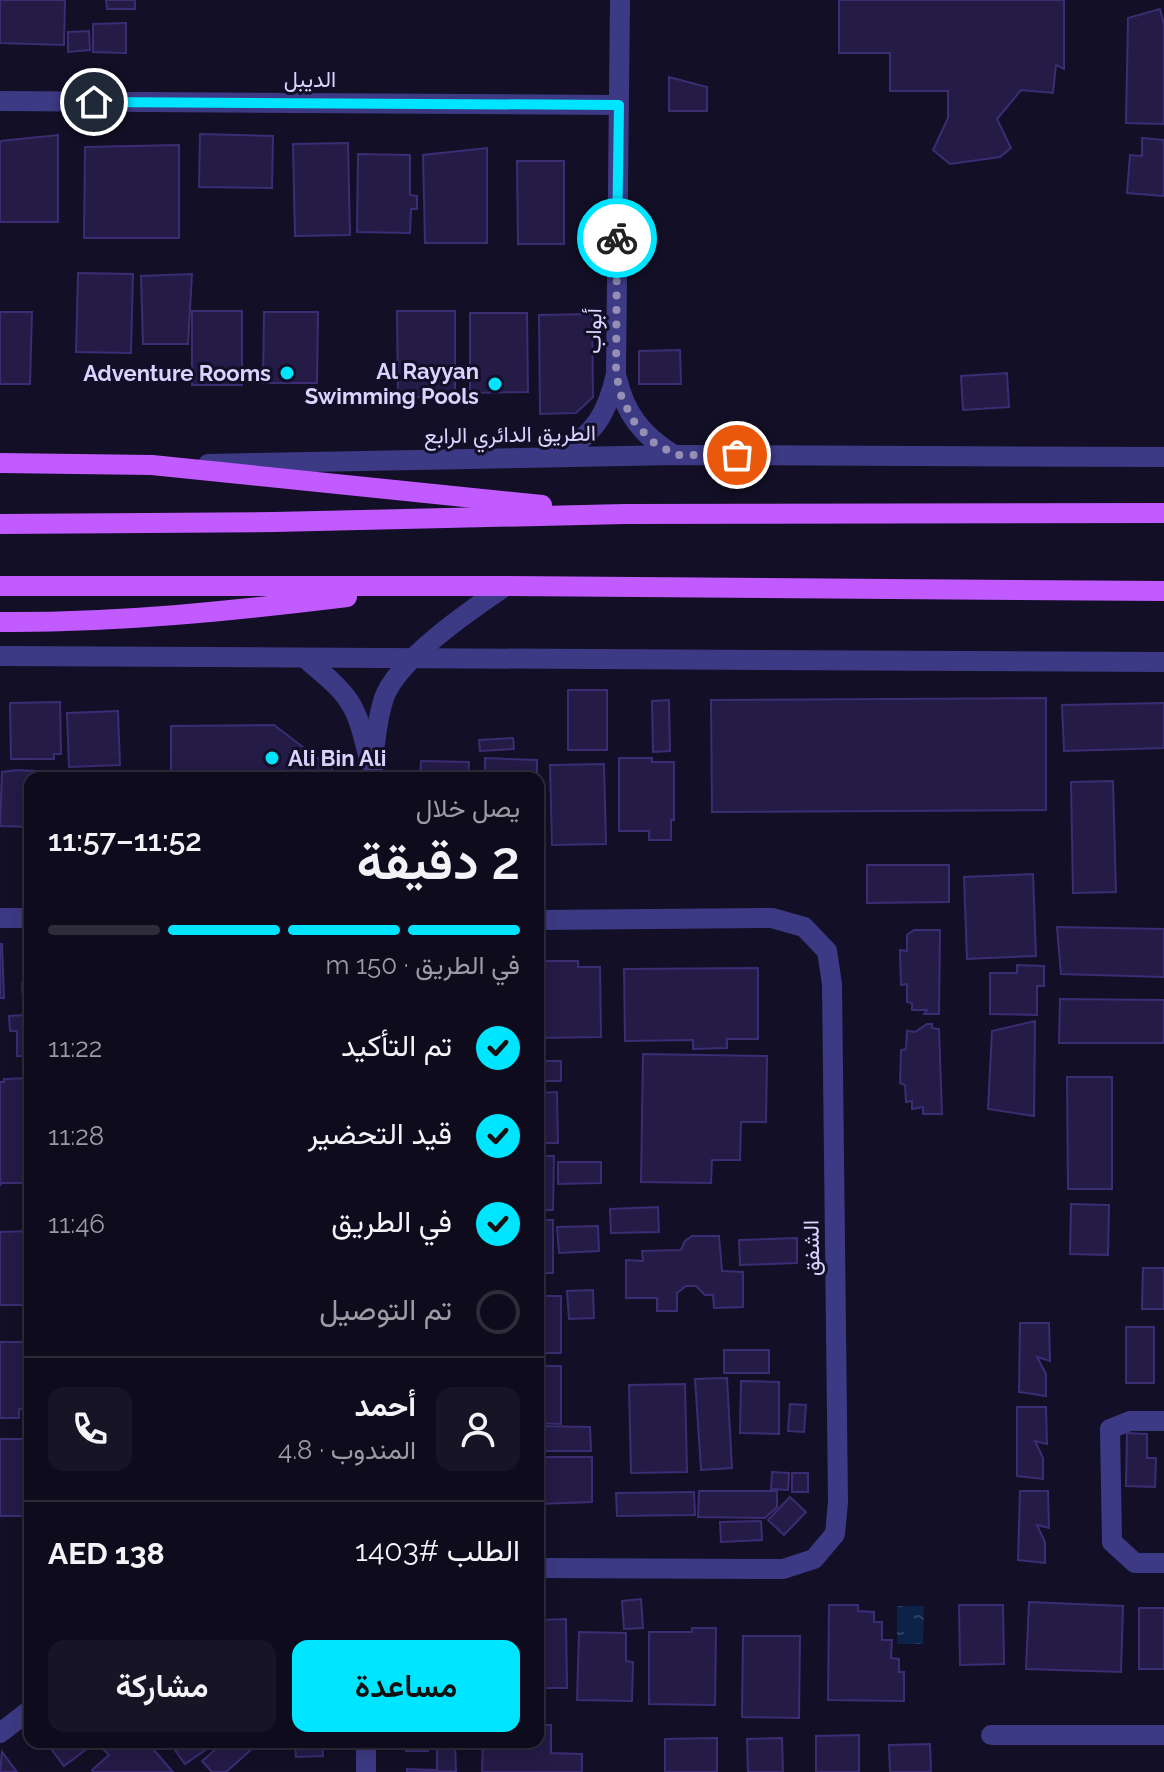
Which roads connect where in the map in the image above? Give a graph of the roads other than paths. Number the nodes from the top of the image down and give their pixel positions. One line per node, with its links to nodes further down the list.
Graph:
1 (620, 0): 3 (street, أبواب)
2 (0, 101): 3 (street, الديبل)
3 (619, 105): 4 (street, أبواب)
4 (616, 374): 5 (street, أبواب); 6 (street, أبواب)
5 (676, 455): 6 (street, الطريق الدائري الرابع); 7 (street, الطريق الدائري الرابع)
6 (558, 456): 9 (street, الطريق الدائري الرابع)
7 (1164, 457)
8 (0, 463): 9 (main road, الطريق الدائري الرابع)
9 (152, 465): 11 (main road)
10 (1164, 513): 11 (main road)
11 (625, 514): 12 (main road)
12 (0, 524)
13 (0, 586): 14 (main road)
14 (439, 586): 15 (main road); 17 (main road)
15 (506, 586): 16 (main road); 19 (street)
16 (1164, 591)
17 (0, 622)
18 (0, 656): 20 (street)
19 (416, 658): 20 (street); 21 (street); 23 (street)
20 (306, 659): 22 (street)
21 (1164, 662)
22 (371, 772)
23 (373, 772)
24 (0, 918): 25 (street)
25 (24, 918)
26 (544, 920): 29 (street, الشفق)
27 (1164, 1421): 28 (street)
28 (1164, 1563)
29 (544, 1568)
30 (24, 1715): 31 (street)
31 (0, 1733)
32 (991, 1735): 33 (street)
33 (1164, 1735)
34 (366, 1748): 35 (street)
35 (366, 1772)

